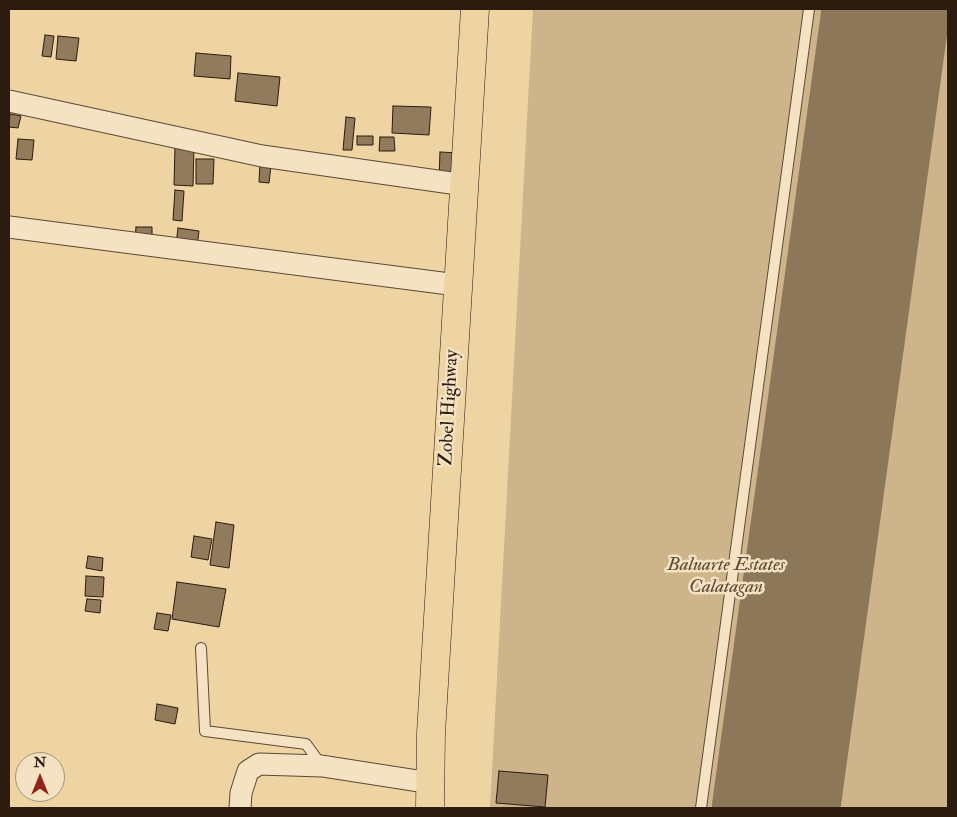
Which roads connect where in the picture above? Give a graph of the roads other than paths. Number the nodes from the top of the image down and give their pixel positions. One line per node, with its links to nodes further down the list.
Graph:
1 (474, 9): 4 (main road, Zobel Highway)
2 (809, 9): 11 (lane)
3 (9, 101): 4 (street)
4 (465, 185): 6 (main road, Zobel Highway)
5 (9, 226): 6 (street)
6 (457, 285): 9 (main road, Zobel Highway)
7 (201, 648): 8 (lane)
8 (322, 766): 9 (street); 10 (street)
9 (430, 796)
10 (240, 808)
11 (701, 808)

